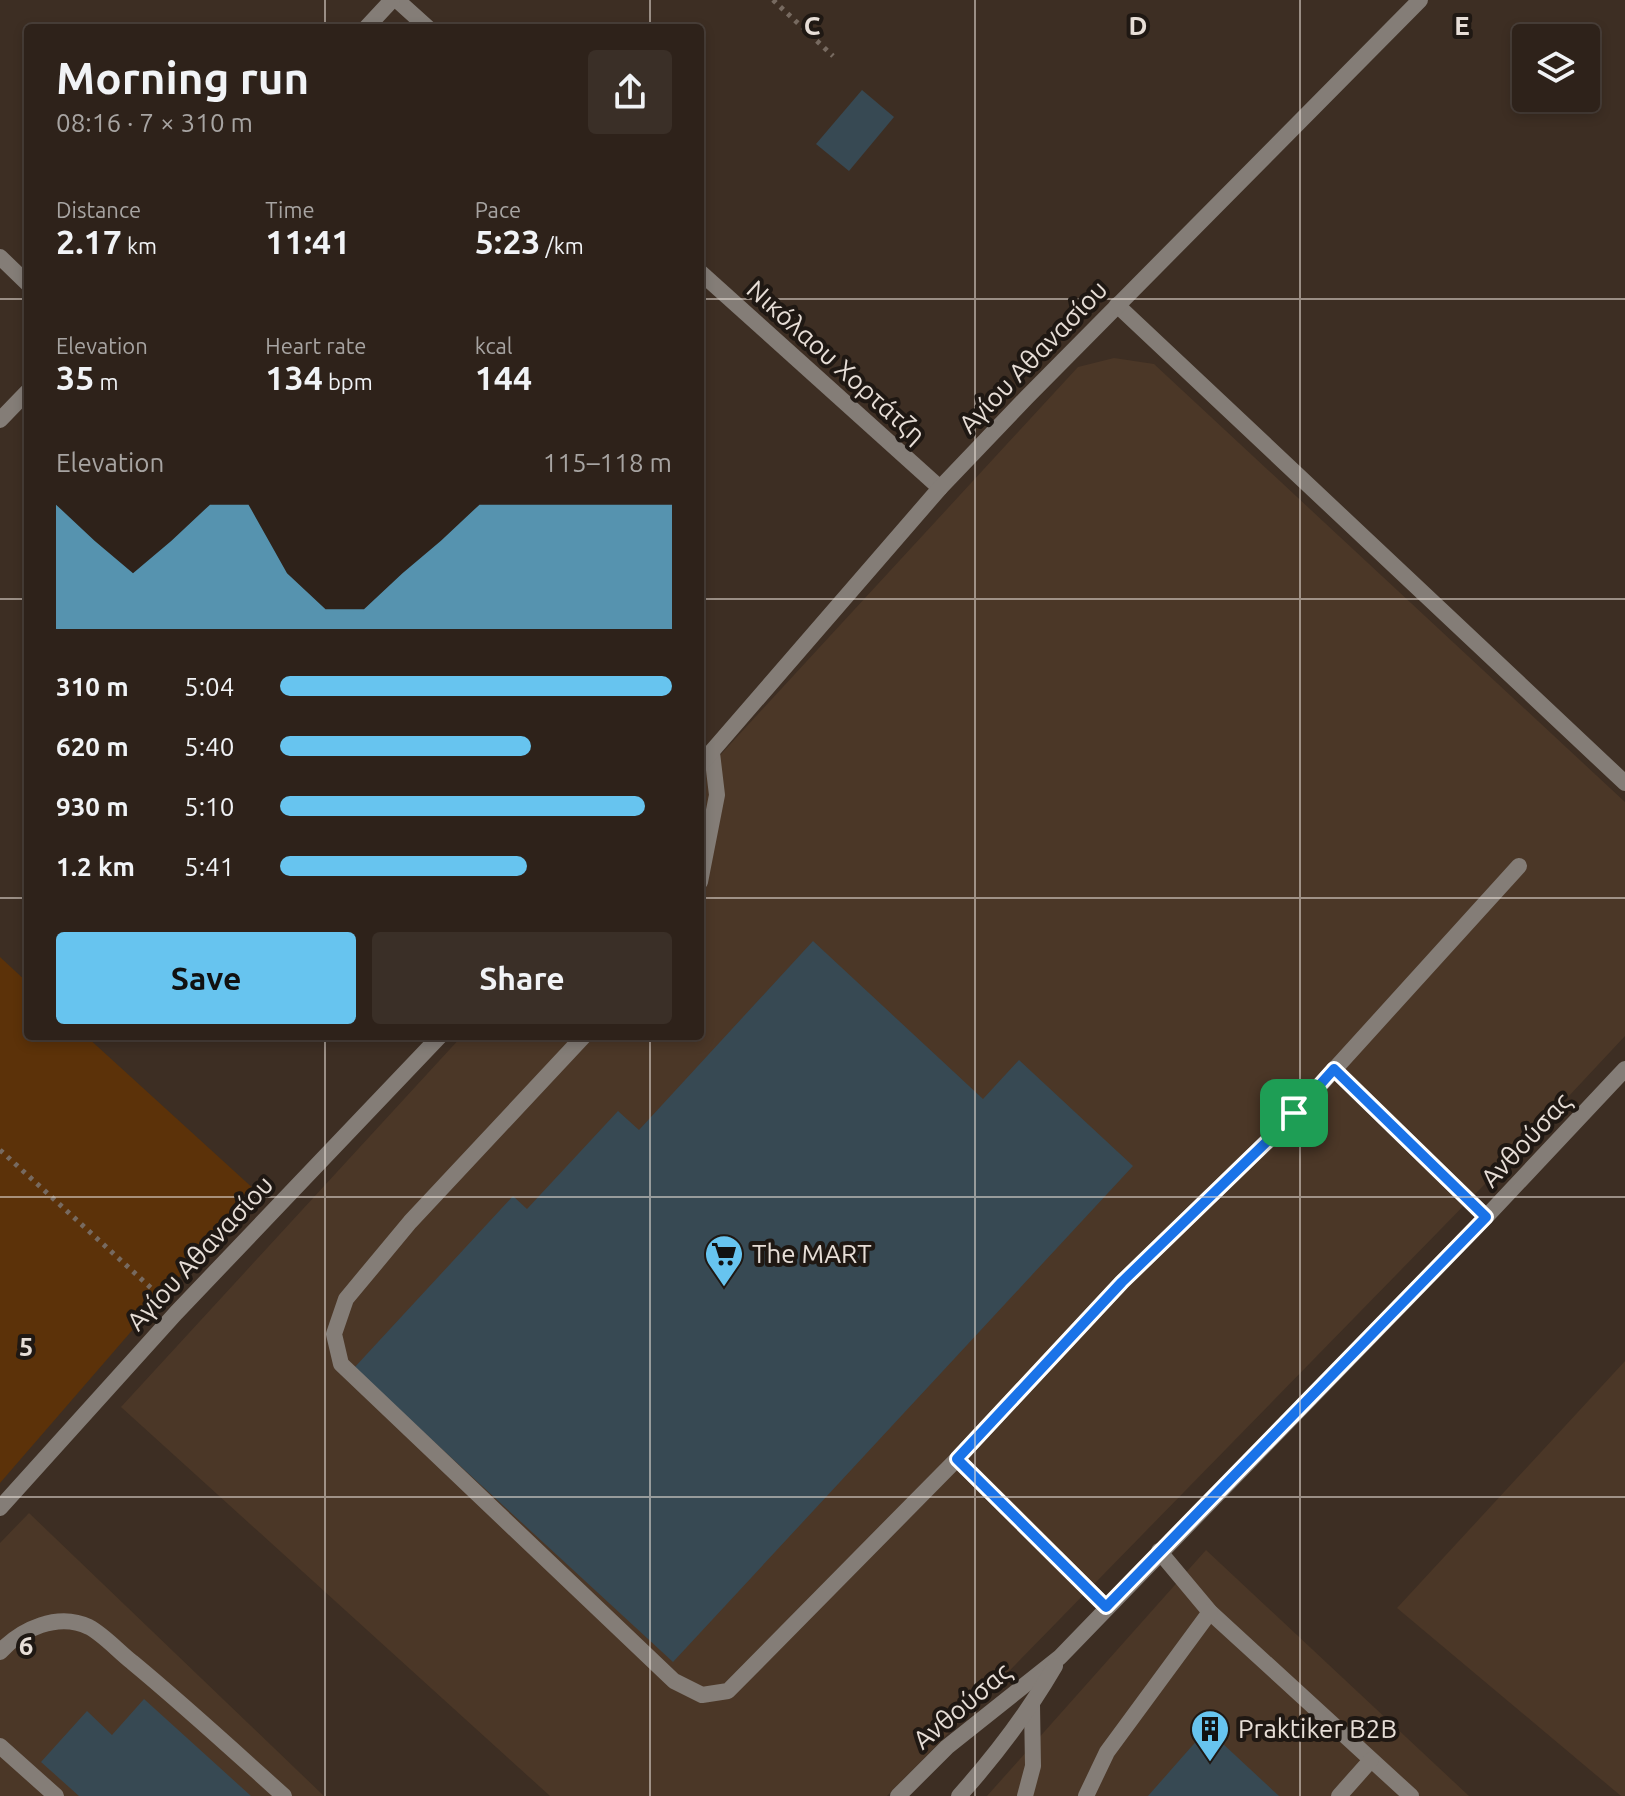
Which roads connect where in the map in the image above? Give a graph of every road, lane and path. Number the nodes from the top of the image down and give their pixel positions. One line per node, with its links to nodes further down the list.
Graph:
1 (394, 0): 4 (street); 5 (street)
2 (773, 0): 6 (path)
3 (1420, 0): 10 (street, Αγίου Αθανασίου)
4 (370, 24)
5 (423, 24)
6 (833, 56)
7 (0, 257): 9 (street)
8 (704, 276): 13 (street, Νικόλαου Χορτάτζη)
9 (24, 280)
10 (1117, 305): 13 (street, Αγίου Αθανασίου); 15 (street)
11 (24, 395): 12 (street)
12 (0, 420)
13 (940, 488): 14 (street, Αγίου Αθανασίου)
14 (706, 759): 16 (street)
15 (1625, 783)
16 (704, 862)
17 (1519, 866): 20 (street)
18 (436, 1040): 24 (street, Αγίου Αθανασίου)
19 (580, 1040): 25 (street)
20 (1334, 1069): 23 (street); 25 (street)
21 (1625, 1069): 23 (street, Ανθούσας)
22 (0, 1150): 24 (path)
23 (1486, 1217): 27 (street, Ανθούσας)
24 (176, 1313): 26 (street, Αγίου Αθανασίου)
25 (957, 1459): 28 (street)
26 (0, 1508)
27 (1159, 1551): 28 (street, Ανθούσας); 29 (street)
28 (1106, 1607): 31 (street, Ανθούσας)
29 (1210, 1612): 34 (street); 40 (street)
30 (0, 1652): 36 (street)
31 (1060, 1657): 32 (street, Ανθούσας); 37 (street, Ανθούσας)
32 (1032, 1705): 38 (street, Ανθούσας); 39 (street)
33 (0, 1746): 35 (street)
34 (1371, 1760): 41 (street); 42 (street)
35 (56, 1796)
36 (284, 1796)
37 (898, 1796)
38 (959, 1796)
39 (1025, 1796)
40 (1086, 1796)
41 (1339, 1796)
42 (1411, 1796)

